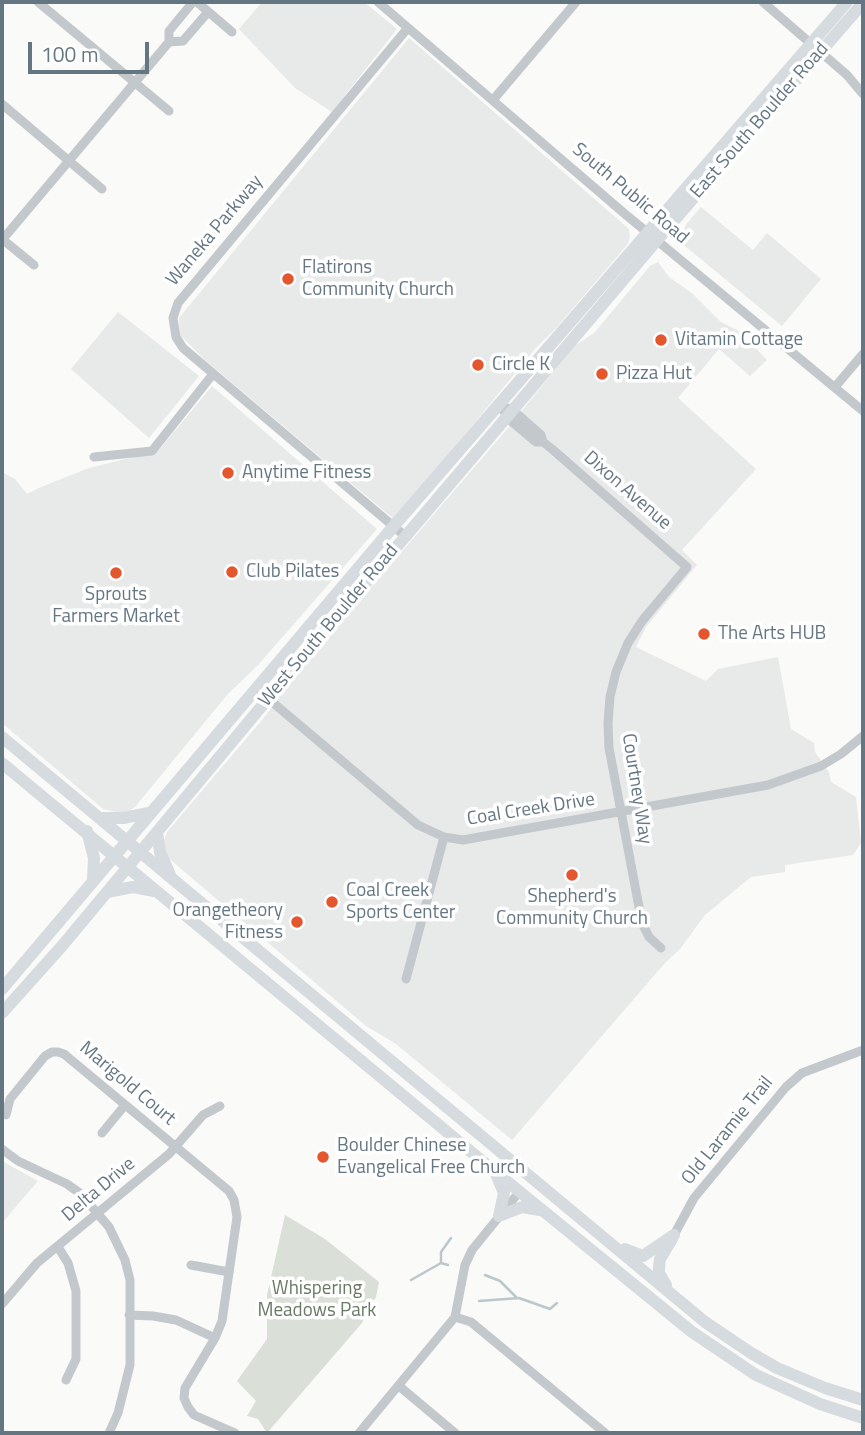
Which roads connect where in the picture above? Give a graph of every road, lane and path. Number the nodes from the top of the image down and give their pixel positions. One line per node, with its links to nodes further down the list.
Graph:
1 (38, 2): 13 (street)
2 (195, 2): 8 (street); 11 (street)
3 (377, 2): 9 (street, South Public Road)
4 (576, 2): 15 (street)
5 (763, 2): 12 (street)
6 (847, 2): 12 (main road, East South Boulder Road)
7 (863, 3): 12 (main road, East South Boulder Road)
8 (208, 12): 10 (street); 11 (street)
9 (407, 29): 15 (street, South Public Road); 24 (street, Waneka Parkway)
10 (232, 32)
11 (169, 42): 13 (street)
12 (815, 48): 14 (street); 20 (main road, East South Boulder Road)
13 (135, 83): 17 (street); 18 (street)
14 (863, 94)
15 (494, 100): 20 (street, South Public Road)
16 (2, 104): 18 (street)
17 (169, 111)
18 (69, 162): 19 (street); 21 (street)
19 (102, 189)
20 (652, 236): 25 (street, South Public Road); 26 (main road, West South Boulder Road); 28 (main road, West South Boulder Road)
21 (2, 240): 22 (street)
22 (34, 265)
23 (863, 354): 25 (street)
24 (213, 374): 29 (street); 30 (street, Waneka Parkway)
25 (835, 387): 27 (street, South Public Road)
26 (499, 405): 28 (street, Dixon Avenue); 30 (main road, West South Boulder Road)
27 (863, 411)
28 (510, 414): 31 (main road, West South Boulder Road); 32 (street, Dixon Avenue)
29 (94, 457)
30 (393, 527): 31 (street, Waneka Parkway); 33 (main road, West South Boulder Road)
31 (405, 536): 34 (main road, West South Boulder Road)
32 (687, 567): 39 (street, Courtney Way)
33 (255, 688): 34 (street, Coal Creek Drive); 38 (main road, West South Boulder Road)
34 (268, 698): 42 (main road, West South Boulder Road); 43 (street, Coal Creek Drive)
35 (863, 736): 39 (street, Coal Creek Drive)
36 (2, 737): 40 (main road)
37 (2, 763): 41 (main road)
38 (149, 813): 40 (main road); 44 (main road, West South Boulder Road)
39 (621, 813): 43 (street, Coal Creek Drive); 52 (street, Courtney Way)
40 (99, 818): 44 (main road)
41 (87, 831): 46 (main road); 49 (main road)
42 (157, 833): 45 (main road, West South Boulder Road); 48 (main road)
43 (444, 837): 53 (street)
44 (126, 840): 45 (main road); 46 (main road, West South Boulder Road)
45 (140, 852): 47 (main road, West South Boulder Road); 48 (main road)
46 (114, 855): 47 (main road); 49 (main road, West South Boulder Road)
47 (128, 867): 50 (main road); 51 (main road, West South Boulder Road)
48 (171, 878): 65 (main road)
49 (93, 880): 54 (main road, West South Boulder Road)
50 (157, 891): 51 (main road); 63 (main road)
51 (107, 892): 55 (main road, West South Boulder Road)
52 (661, 948)
53 (406, 979)
54 (2, 989)
55 (2, 1013)
56 (863, 1050): 69 (street, Old Laramie Trail)
57 (125, 1105): 59 (street, Marigold Court); 60 (street); 61 (street, Marigold Court)
58 (220, 1106): 61 (street, Delta Drive)
59 (6, 1115)
60 (102, 1133)
61 (176, 1147): 66 (street, Delta Drive); 73 (street, Marigold Court)
62 (2, 1149): 66 (street)
63 (493, 1170): 64 (main road); 68 (main road)
64 (520, 1191): 65 (main road); 67 (main road); 68 (street)
65 (552, 1196): 70 (main road)
66 (99, 1213): 71 (street, Delta Drive); 76 (street)
67 (547, 1214): 68 (main road); 82 (main road)
68 (499, 1216): 77 (street)
69 (674, 1235): 70 (main road); 74 (main road)
70 (608, 1242): 74 (main road)
71 (58, 1247): 75 (street, Delta Drive); 79 (street)
72 (191, 1265): 73 (street)
73 (229, 1272): 78 (street)
74 (673, 1296): 81 (main road)
75 (2, 1304)
76 (130, 1315): 78 (street); 83 (street)
77 (455, 1317): 80 (street); 87 (street)
78 (215, 1338): 84 (street)
79 (66, 1380)
80 (399, 1386): 85 (street); 86 (street)
81 (863, 1400)
82 (863, 1418)
83 (113, 1432)
84 (235, 1433)
85 (359, 1433)
86 (454, 1433)
87 (605, 1433)

